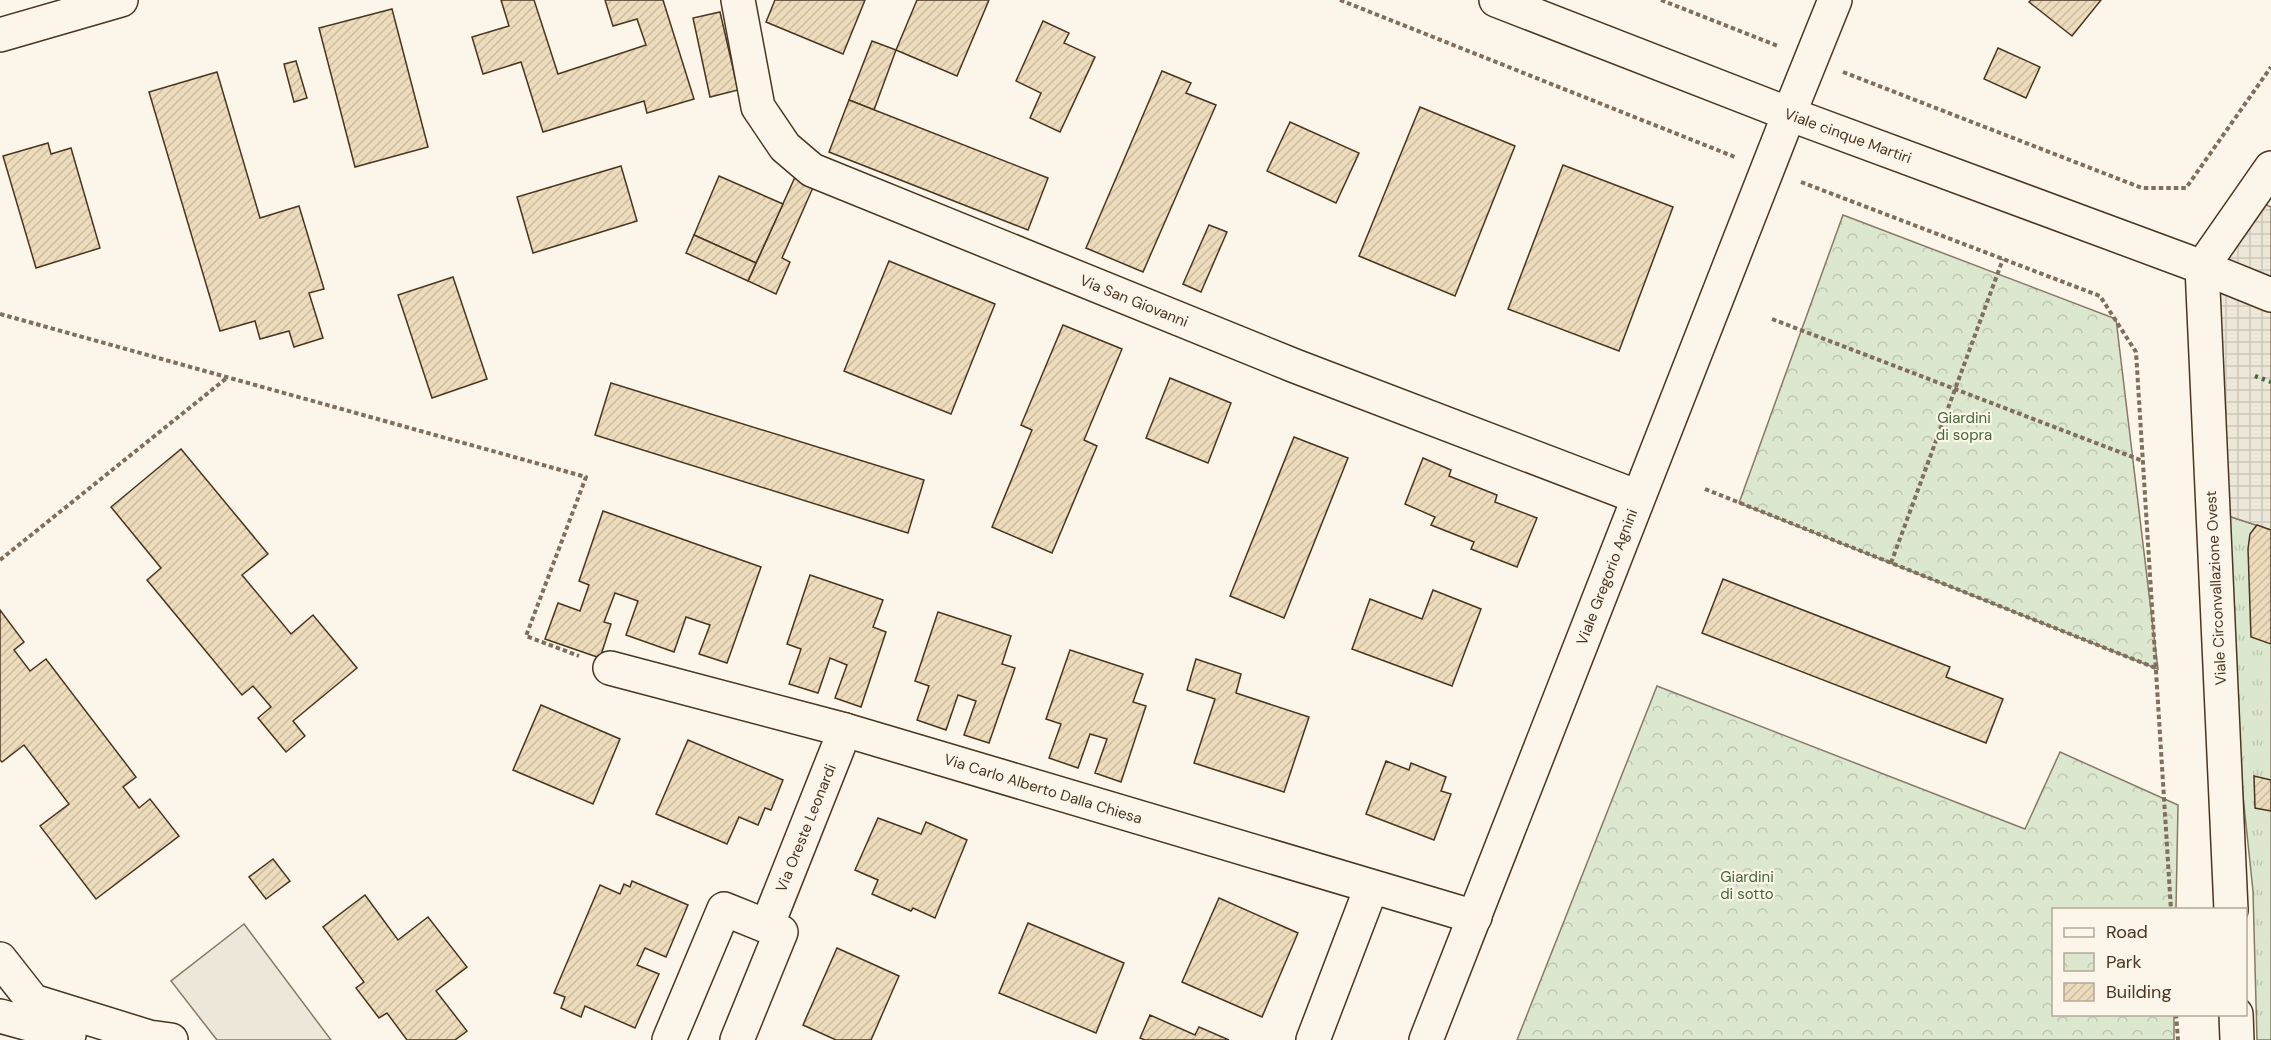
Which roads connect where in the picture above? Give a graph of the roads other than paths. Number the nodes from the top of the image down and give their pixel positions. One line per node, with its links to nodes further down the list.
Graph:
1 (121, 0): 5 (street)
2 (738, 0): 10 (street, Via San Giovanni)
3 (1496, 0): 6 (street, Viale cinque Martiri)
4 (1835, 0): 6 (street, Viale Gregorio Agnini)
5 (0, 34)
6 (1789, 114): 8 (street, Viale cinque Martiri); 10 (street, Viale Gregorio Agnini)
7 (2271, 168): 8 (street)
8 (2202, 267): 9 (street, Viale cinque Martiri); 14 (street, Viale Circonvallazione Ovest)
9 (2271, 295)
10 (1638, 497): 15 (street, Viale Gregorio Agnini)
11 (610, 668): 12 (street, Via Carlo Alberto Dalla Chiesa)
12 (845, 730): 13 (street, Via Carlo Alberto Dalla Chiesa); 16 (street, Via Oreste Leonardi)
13 (1371, 888): 15 (street, Via Carlo Alberto Dalla Chiesa); 24 (street)
14 (2231, 908)
15 (1475, 917): 25 (street, Viale Gregorio Agnini)
16 (767, 926): 22 (street); 23 (street)
17 (0, 959): 21 (street)
18 (0, 1016): 20 (street)
19 (2236, 1016): 26 (street)
20 (85, 1040)
21 (171, 1040)
22 (669, 1040)
23 (737, 1040)
24 (1313, 1040)
25 (1426, 1040)
26 (2237, 1040)

